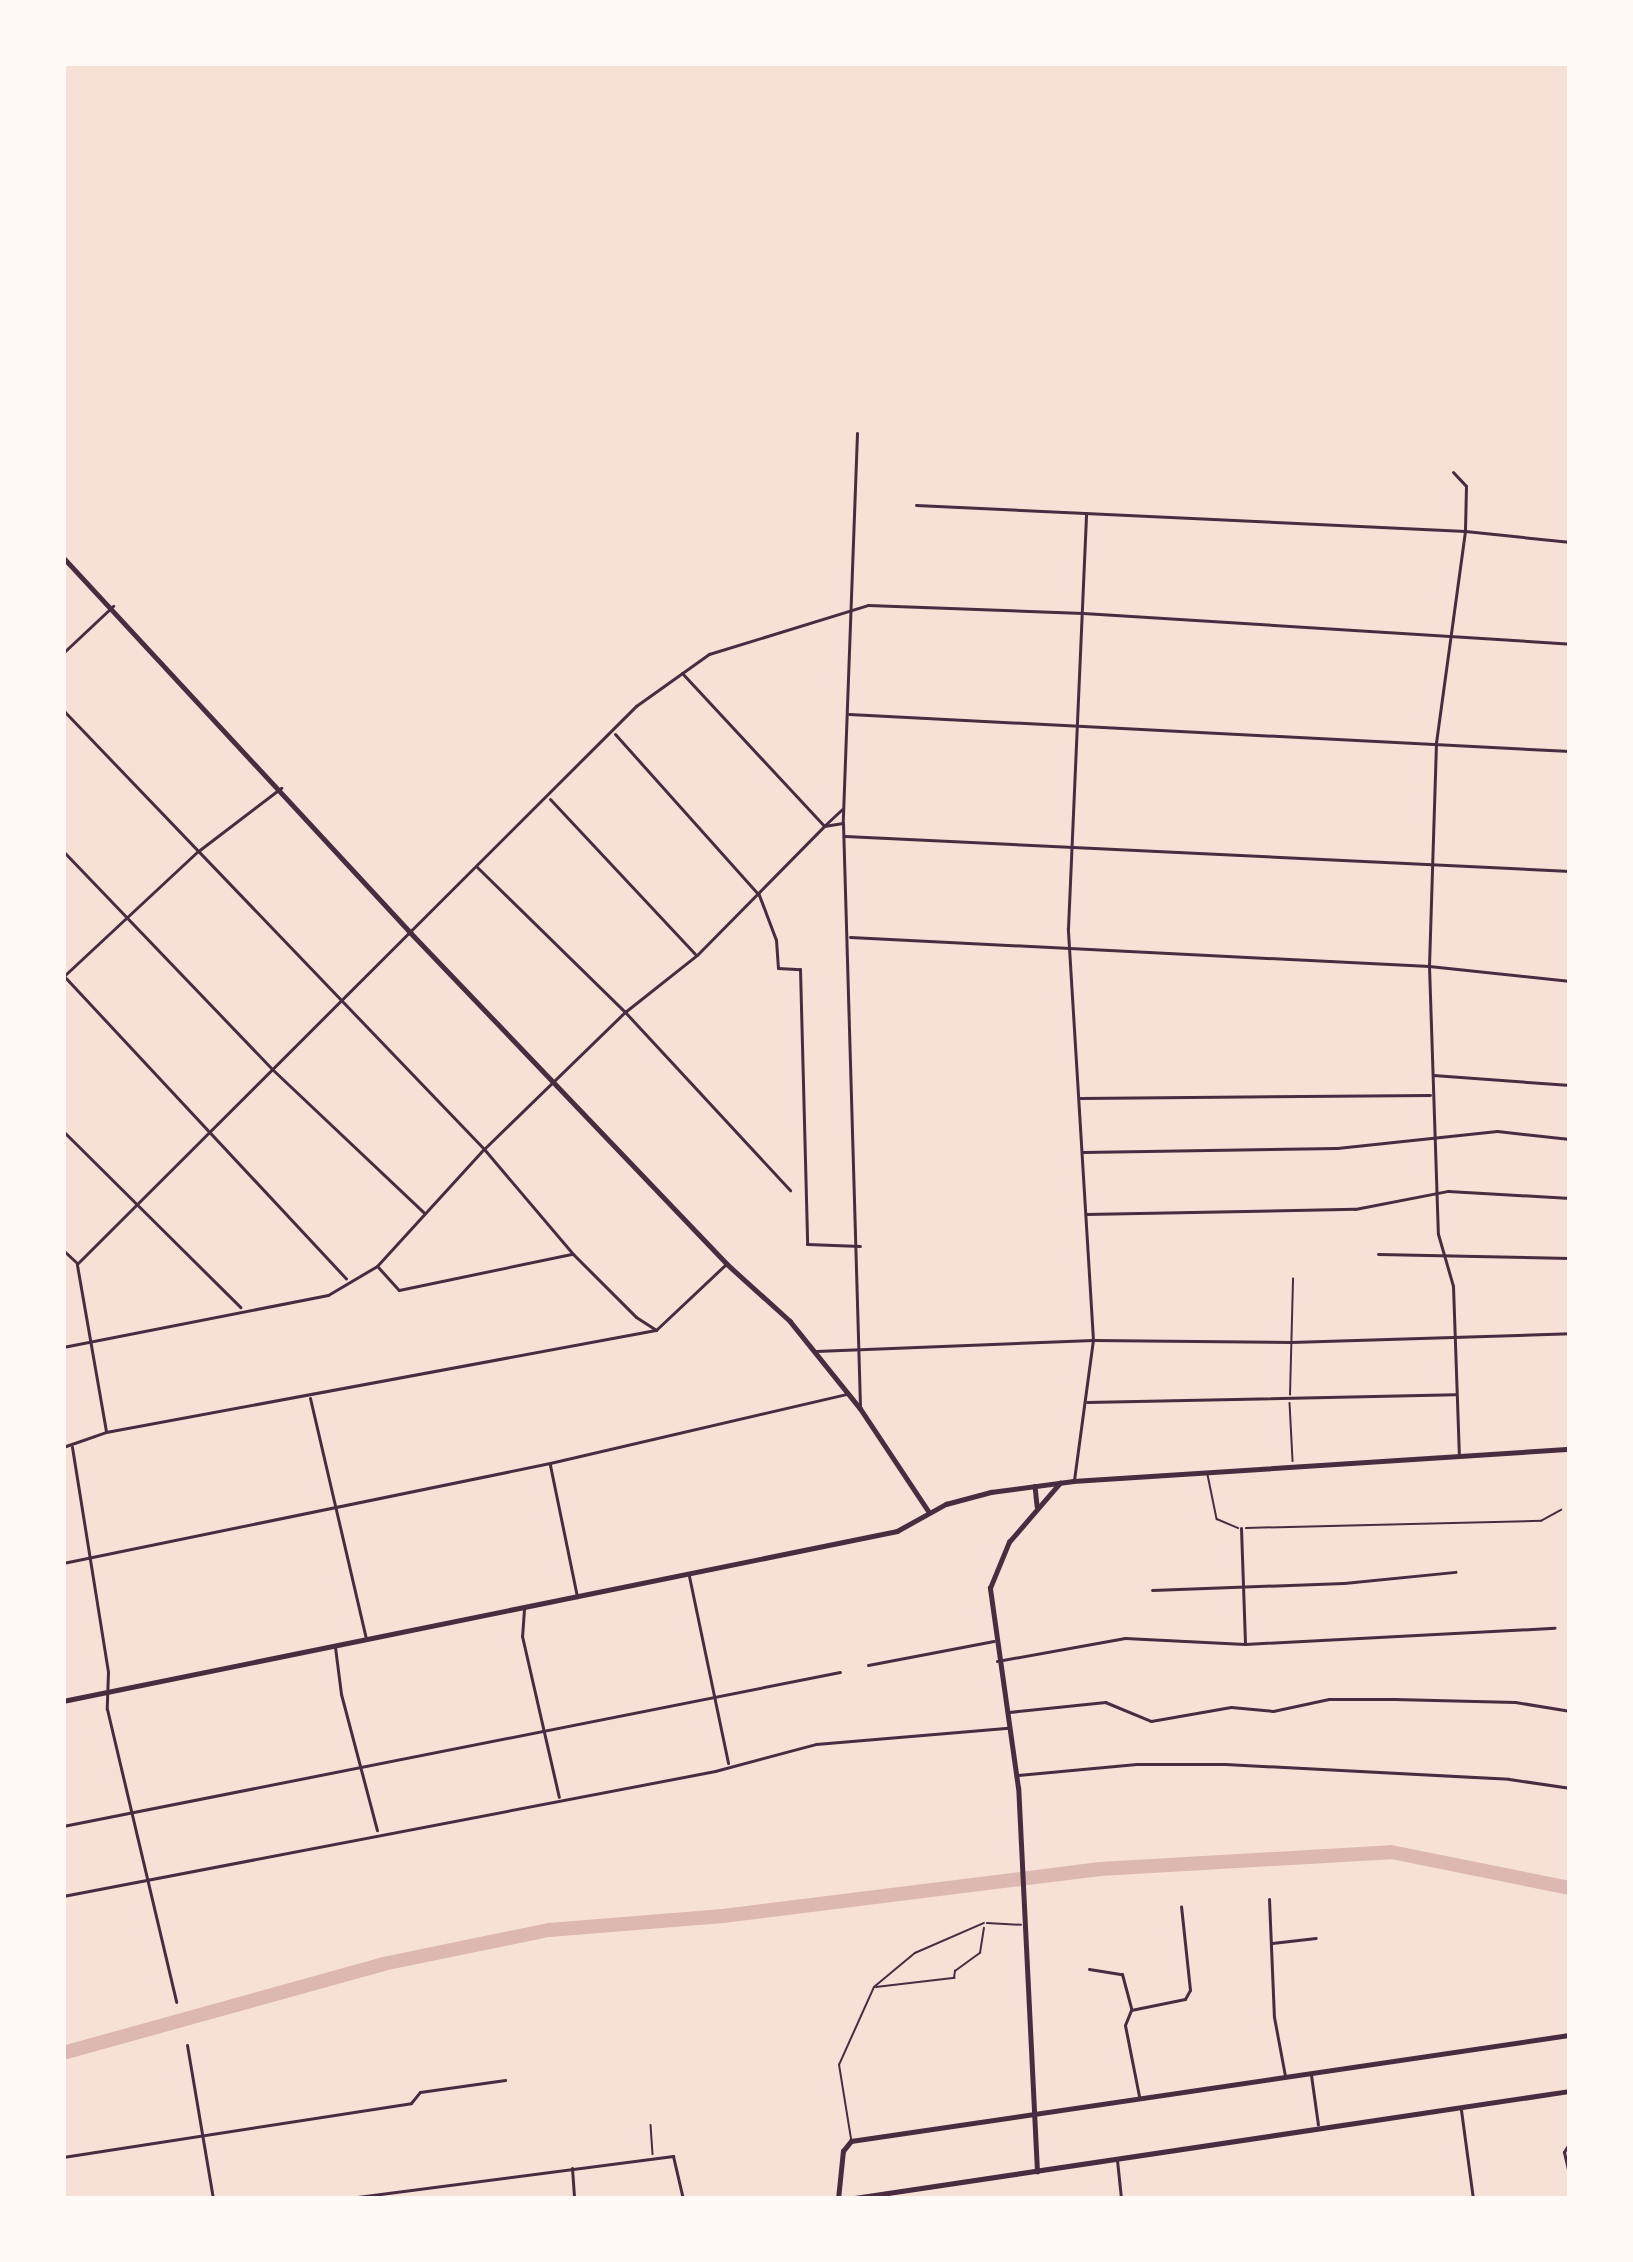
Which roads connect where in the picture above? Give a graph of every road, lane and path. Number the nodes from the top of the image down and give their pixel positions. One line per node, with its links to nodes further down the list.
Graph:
1 (857, 434): 9 (street)
2 (1453, 472): 5 (street)
3 (916, 505): 4 (street)
4 (1086, 513): 5 (street); 10 (street)
5 (1465, 531): 6 (street); 11 (street)
6 (1570, 542)
7 (63, 557): 8 (street)
8 (113, 606): 13 (street); 21 (street)
9 (849, 609): 10 (street); 14 (street); 16 (street)
10 (1084, 613): 11 (street); 17 (street)
11 (1448, 637): 12 (street); 19 (street)
12 (1570, 644)
13 (63, 653)
14 (682, 674): 18 (street); 25 (street)
15 (63, 710): 29 (street)
16 (848, 714): 17 (street); 23 (street)
17 (1079, 727): 19 (street); 27 (street)
18 (614, 732): 22 (street); 33 (street)
19 (1436, 743): 20 (street); 30 (street)
20 (1570, 751)
21 (280, 788): 29 (street); 35 (street)
22 (549, 798): 31 (street); 38 (street)
23 (844, 807): 24 (street); 25 (street)
24 (843, 824): 25 (street); 26 (street)
25 (824, 826): 33 (street)
26 (843, 836): 27 (street); 36 (street)
27 (1069, 848): 30 (street); 37 (street)
28 (63, 851): 34 (street)
29 (197, 852): 34 (street); 42 (street)
30 (1429, 863): 32 (street); 39 (street)
31 (476, 866): 35 (street); 43 (street)
32 (1570, 871)
33 (759, 895): 38 (street); 62 (street)
34 (125, 917): 40 (street); 44 (street)
35 (411, 933): 42 (street); 46 (street)
36 (848, 937): 37 (street); 62 (street)
37 (1071, 948): 39 (street); 49 (street)
38 (697, 955): 43 (street)
39 (1429, 966): 41 (street); 45 (street)
40 (63, 976): 51 (street)
41 (1570, 981)
42 (339, 1002): 44 (street); 54 (street)
43 (626, 1012): 46 (street); 56 (street)
44 (272, 1069): 51 (street); 60 (street)
45 (1431, 1075): 47 (street); 48 (street)
46 (556, 1081): 54 (street); 69 (street)
47 (1570, 1085)
48 (1432, 1095): 49 (street); 52 (street)
49 (1078, 1098): 55 (street)
50 (63, 1131): 59 (street)
51 (206, 1132): 59 (street); 72 (street)
52 (1435, 1139): 53 (street); 55 (street); 57 (street)
53 (1570, 1139)
54 (484, 1150): 60 (street); 64 (street)
55 (1081, 1152): 61 (street)
56 (790, 1190)
57 (1436, 1194): 58 (street); 61 (street); 66 (street)
58 (1570, 1198)
59 (134, 1203): 68 (street); 73 (street)
60 (424, 1213): 70 (street)
61 (1084, 1214): 77 (street)
62 (860, 1246): 81 (street)
63 (63, 1250): 68 (street)
64 (573, 1254): 70 (street); 74 (street)
65 (1378, 1254): 66 (street)
66 (1442, 1258): 67 (street); 75 (street)
67 (1570, 1258)
68 (77, 1264): 78 (street)
69 (727, 1264): 74 (street); 82 (street)
70 (376, 1266): 72 (street)
71 (1293, 1279): 79 (lane)
72 (347, 1281): 73 (street)
73 (241, 1308): 78 (street)
74 (656, 1330): 85 (street)
75 (1457, 1333): 76 (street); 79 (street); 84 (street)
76 (1570, 1333)
77 (1094, 1340): 79 (street); 81 (street); 87 (street)
78 (89, 1342): 80 (street); 89 (street)
79 (1291, 1342): 86 (lane)
80 (63, 1347)
81 (861, 1349): 82 (street); 88 (street)
82 (814, 1351): 83 (street)
83 (848, 1394): 88 (street); 94 (street)
84 (1457, 1394): 86 (street); 93 (street)
85 (310, 1396): 89 (street); 100 (street)
86 (1290, 1399): 87 (street); 95 (lane)
87 (1085, 1402): 97 (street)
88 (860, 1408): 103 (street)
89 (106, 1432): 90 (street)
90 (71, 1445): 91 (street); 105 (street)
91 (63, 1447)
92 (1570, 1449): 93 (street)
93 (1459, 1455): 95 (street)
94 (550, 1463): 100 (street); 111 (street)
95 (1293, 1465): 96 (street)
96 (1208, 1471): 97 (street); 104 (lane)
97 (1073, 1481): 98 (street)
98 (1061, 1482): 99 (street); 101 (street)
99 (1035, 1486): 101 (street); 103 (street)
100 (337, 1504): 105 (street); 114 (street)
101 (1037, 1506): 115 (street)
102 (1561, 1510): 104 (lane)
103 (928, 1512): 108 (street)
104 (1241, 1528): 109 (street)
105 (89, 1558): 106 (street); 121 (street)
106 (63, 1563)
107 (1456, 1572): 109 (street)
108 (689, 1576): 111 (street); 122 (street)
109 (1243, 1586): 110 (street); 117 (street)
110 (1152, 1590)
111 (578, 1598): 112 (street)
112 (524, 1609): 114 (street); 126 (street)
113 (1555, 1628): 117 (street)
114 (366, 1638): 116 (street)
115 (994, 1641): 118 (street); 119 (street)
116 (335, 1644): 121 (street); 128 (street)
117 (1245, 1644): 118 (street)
118 (997, 1660): 125 (street)
119 (868, 1665)
120 (840, 1672): 122 (street)
121 (109, 1692): 123 (street); 133 (street)
122 (712, 1696): 126 (street); 129 (street)
123 (63, 1701)
124 (1570, 1711): 125 (street)
125 (1007, 1712): 127 (street)
126 (544, 1726): 128 (street); 132 (street)
127 (1010, 1728): 129 (street); 130 (street)
128 (360, 1765): 133 (street); 135 (street)
129 (729, 1765): 132 (street)
130 (1016, 1775): 131 (street); 141 (street)
131 (1570, 1789)
132 (559, 1798): 135 (street)
133 (130, 1812): 134 (street); 136 (street)
134 (63, 1826)
135 (378, 1832): 136 (street)
136 (147, 1878): 137 (street); 146 (street)
137 (63, 1896)
138 (1269, 1899): 143 (street)
139 (1181, 1906): 147 (street)
140 (984, 1923): 141 (lane); 145 (lane); 145 (lane)
141 (1025, 1925): 156 (street)
142 (1316, 1938): 143 (street)
143 (1270, 1943): 151 (street)
144 (1089, 1969): 147 (street)
145 (873, 1988): 161 (lane)
146 (176, 2002)
147 (1131, 2009): 154 (street)
148 (1570, 2035): 150 (street)
149 (187, 2045): 159 (street)
150 (1310, 2073): 151 (street); 158 (street)
151 (1286, 2077): 154 (street)
152 (505, 2080): 159 (street)
153 (1570, 2091): 155 (street)
154 (1139, 2098): 156 (street)
155 (1461, 2110): 158 (street); 176 (street)
156 (1032, 2114): 161 (street); 166 (street)
157 (651, 2125): 163 (lane)
158 (1319, 2130): 164 (street)
159 (202, 2138): 162 (street); 169 (street)
160 (1570, 2142): 167 (street)
161 (849, 2143): 173 (street)
162 (63, 2157)
163 (653, 2158): 165 (street); 172 (street)
164 (1117, 2160): 166 (street); 175 (street)
165 (572, 2167): 170 (street); 171 (street)
166 (1037, 2172): 168 (street)
167 (1570, 2177)
168 (875, 2196): 174 (street)
169 (214, 2199)
170 (342, 2199)
171 (574, 2199)
172 (683, 2199)
173 (838, 2199)
174 (848, 2199)
175 (1121, 2199)
176 (1473, 2199)

